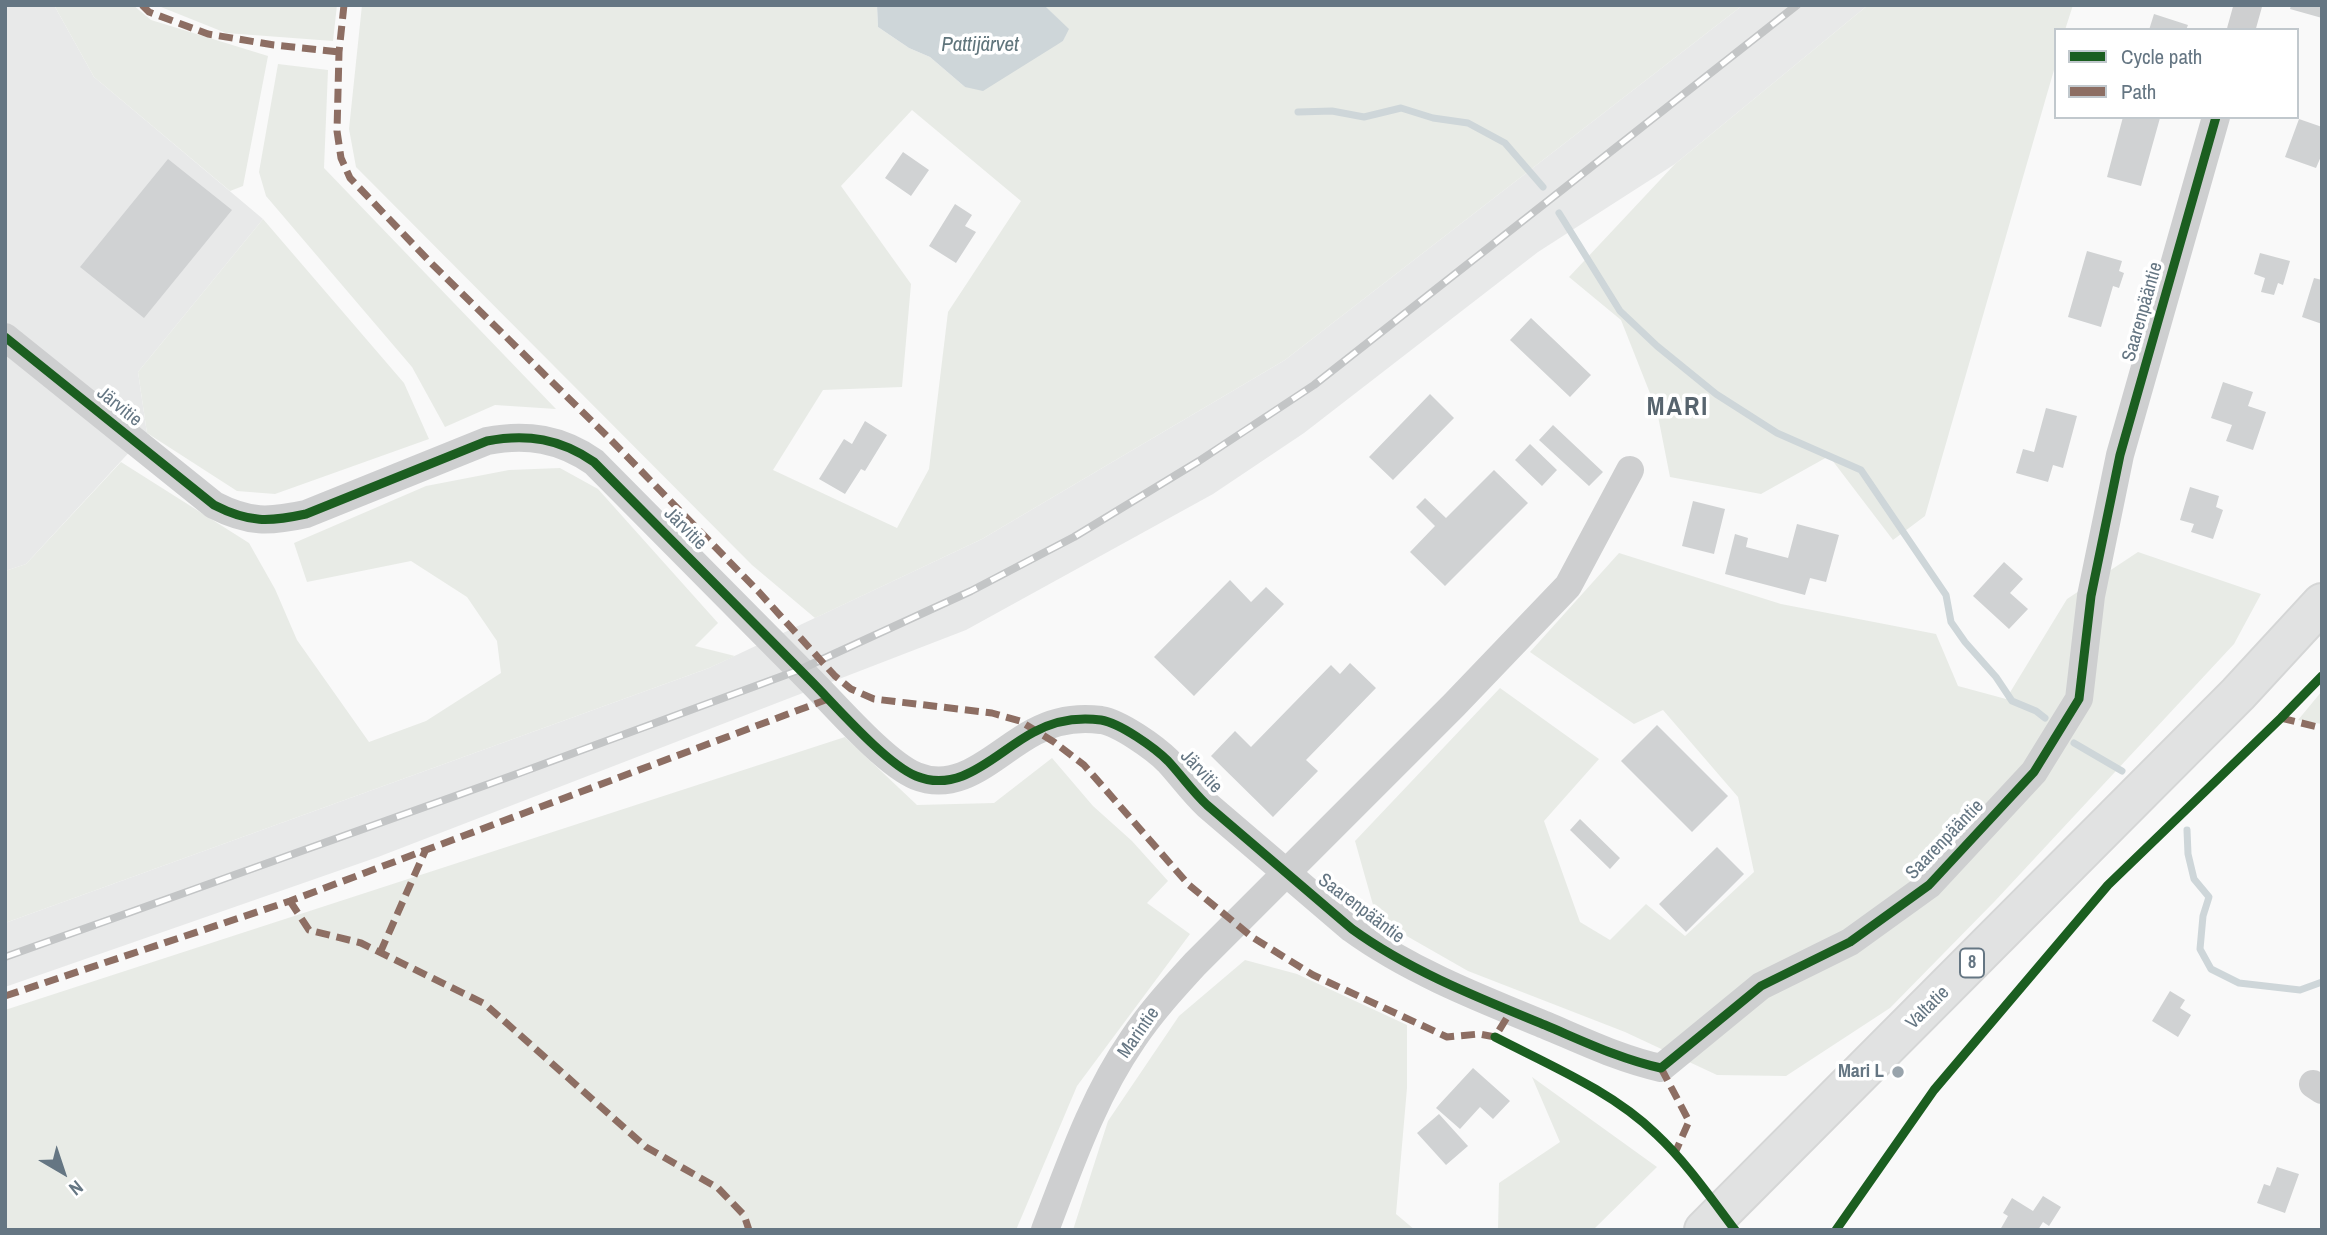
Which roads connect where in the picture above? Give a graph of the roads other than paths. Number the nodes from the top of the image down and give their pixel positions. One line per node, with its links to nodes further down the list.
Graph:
1 (2248, 5): 2 (street)
2 (2242, 28)
3 (2215, 119): 9 (street, Saarenpääntie)
4 (5, 337): 9 (street, Järvitie)
5 (1630, 470): 9 (street, Marintie)
6 (2322, 585): 8 (highway, Valtatie / 8)
7 (2322, 603): 8 (highway, Valtatie / 8)
8 (2238, 694): 11 (highway, Valtatie / 8)
9 (1287, 873): 10 (street, Marintie)
10 (1045, 1230)
11 (1704, 1230)

